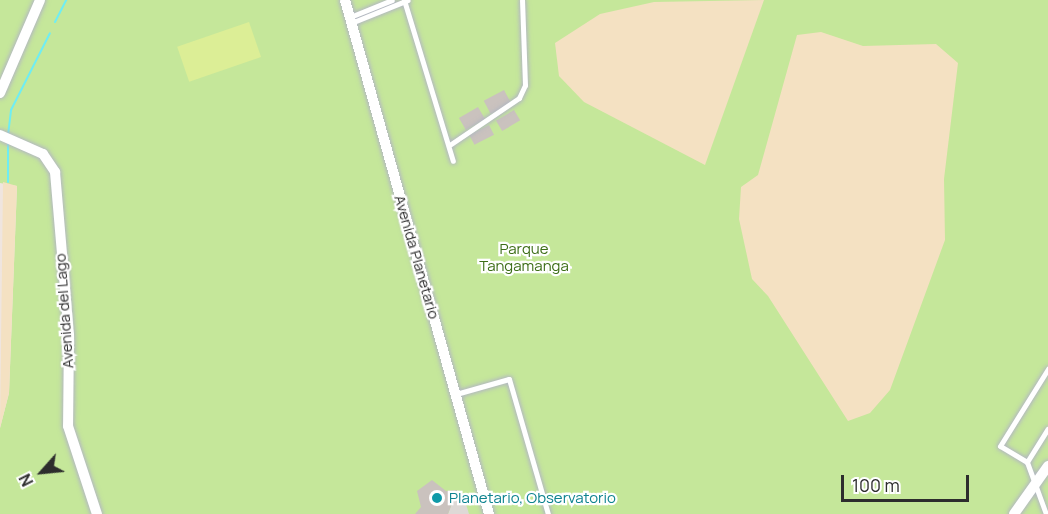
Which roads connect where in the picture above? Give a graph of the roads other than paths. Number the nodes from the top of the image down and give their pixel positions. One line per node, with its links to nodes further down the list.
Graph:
1 (40, 0): 7 (street)
2 (345, 0): 6 (street, Avenida Planetario)
3 (392, 0): 6 (lane)
4 (522, 0): 9 (lane)
5 (405, 1): 6 (lane); 9 (lane)
6 (350, 20): 12 (street, Avenida Planetario)
7 (0, 93)
8 (5, 138): 17 (street, Avenida del Lago)
9 (451, 144): 10 (lane)
10 (453, 160)
11 (1048, 369): 14 (lane)
12 (456, 394): 18 (street, Avenida Planetario); 19 (lane)
13 (1048, 429): 14 (lane)
14 (1027, 462): 16 (lane)
15 (1048, 465): 16 (street)
16 (1036, 483): 20 (street); 21 (lane)
17 (97, 514)
18 (489, 514)
19 (548, 514)
20 (1014, 514)
21 (1046, 514)

